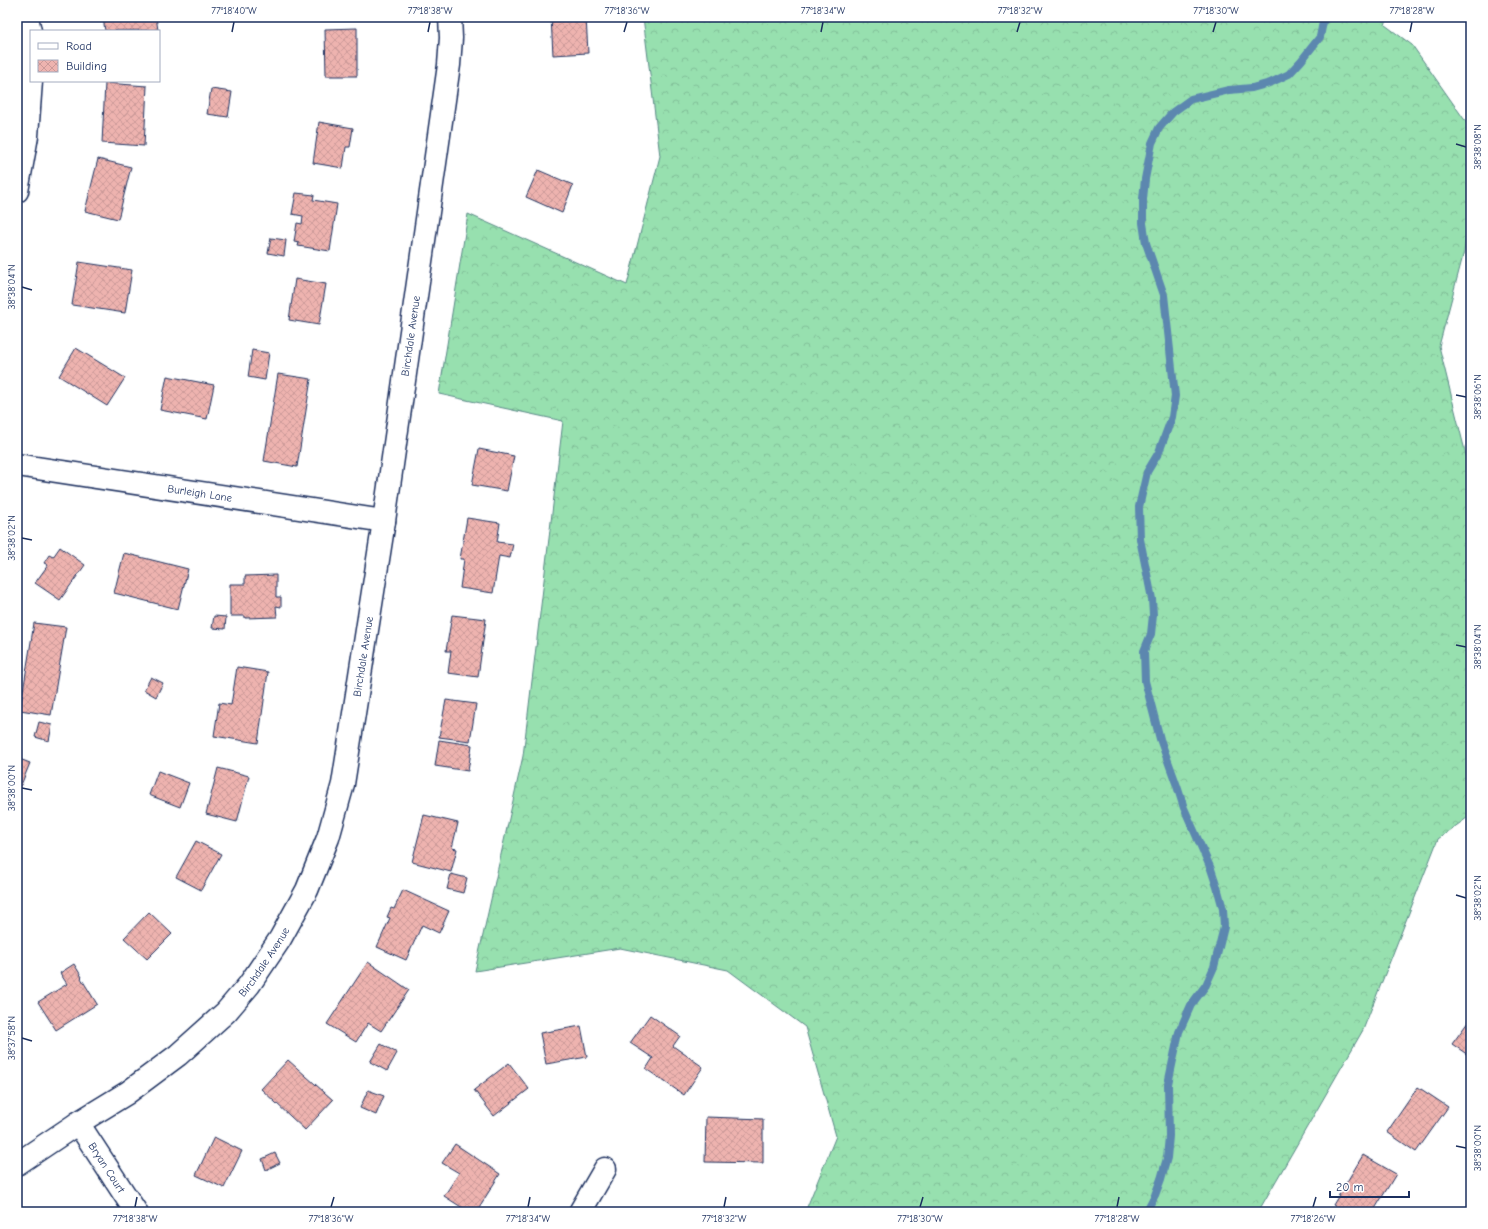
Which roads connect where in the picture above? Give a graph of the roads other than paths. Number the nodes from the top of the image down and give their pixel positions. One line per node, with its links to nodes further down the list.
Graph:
1 (27, 17): 3 (street)
2 (450, 17): 7 (street, Birchdale Avenue)
3 (30, 31)
4 (31, 82): 5 (street)
5 (17, 191)
6 (17, 464): 7 (street, Burleigh Lane)
7 (384, 521): 8 (street, Birchdale Avenue)
8 (78, 1123): 9 (street, Birchdale Avenue); 11 (street, Bryan Court)
9 (17, 1164)
10 (605, 1169): 12 (street)
11 (136, 1212)
12 (580, 1212)

